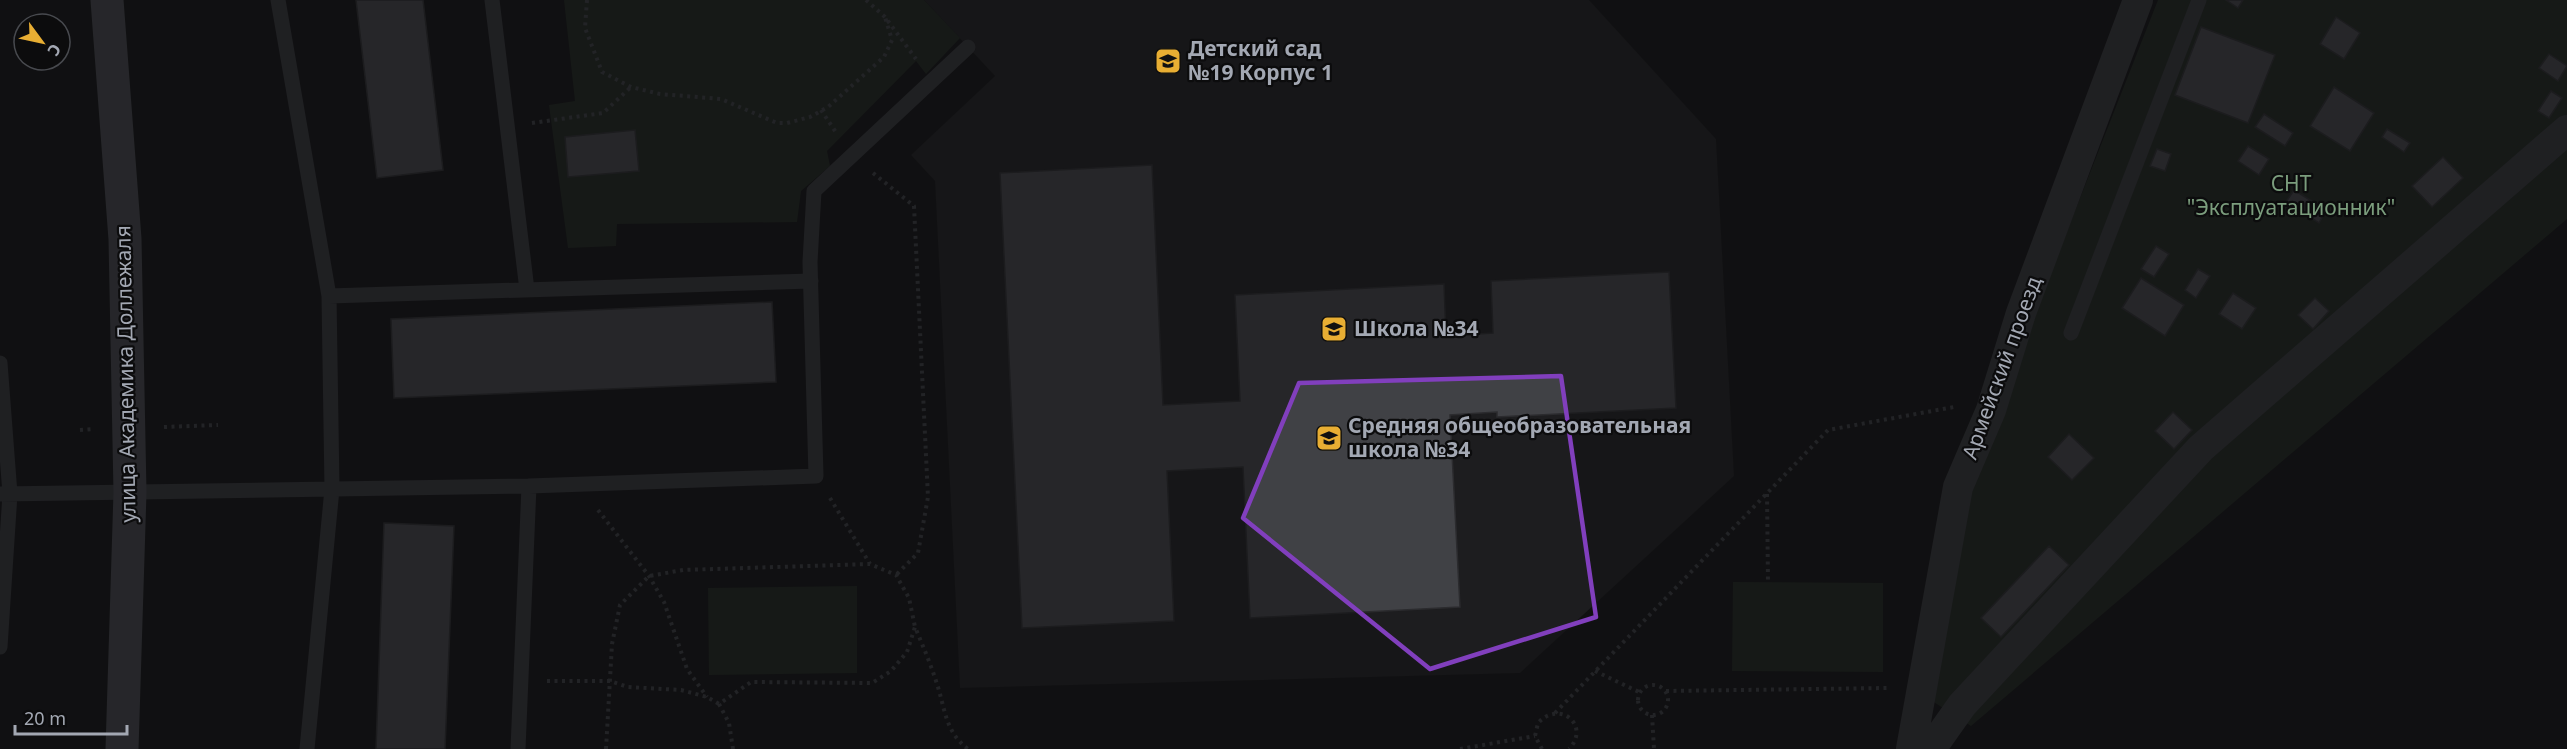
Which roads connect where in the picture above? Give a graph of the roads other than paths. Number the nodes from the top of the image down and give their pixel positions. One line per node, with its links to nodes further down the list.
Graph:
1 (106, 0): 15 (main road, улица Академика Доллежаля)
2 (278, 0): 10 (lane)
3 (492, 0): 9 (lane)
4 (2138, 0): 21 (street, Армейский проезд)
5 (2199, 0): 11 (lane)
6 (969, 47): 8 (lane)
7 (2567, 130): 22 (street)
8 (811, 281): 9 (lane); 13 (lane)
9 (527, 290): 10 (lane)
10 (329, 296): 14 (lane)
11 (2071, 333)
12 (0, 363): 16 (lane)
13 (529, 486): 14 (lane); 20 (lane)
14 (332, 489): 15 (lane); 19 (lane)
15 (130, 492): 16 (lane); 18 (main road, улица Академика Доллежаля)
16 (5, 494): 17 (lane)
17 (0, 647)
18 (122, 749)
19 (307, 749)
20 (518, 749)
21 (1911, 749)
22 (1931, 749)

